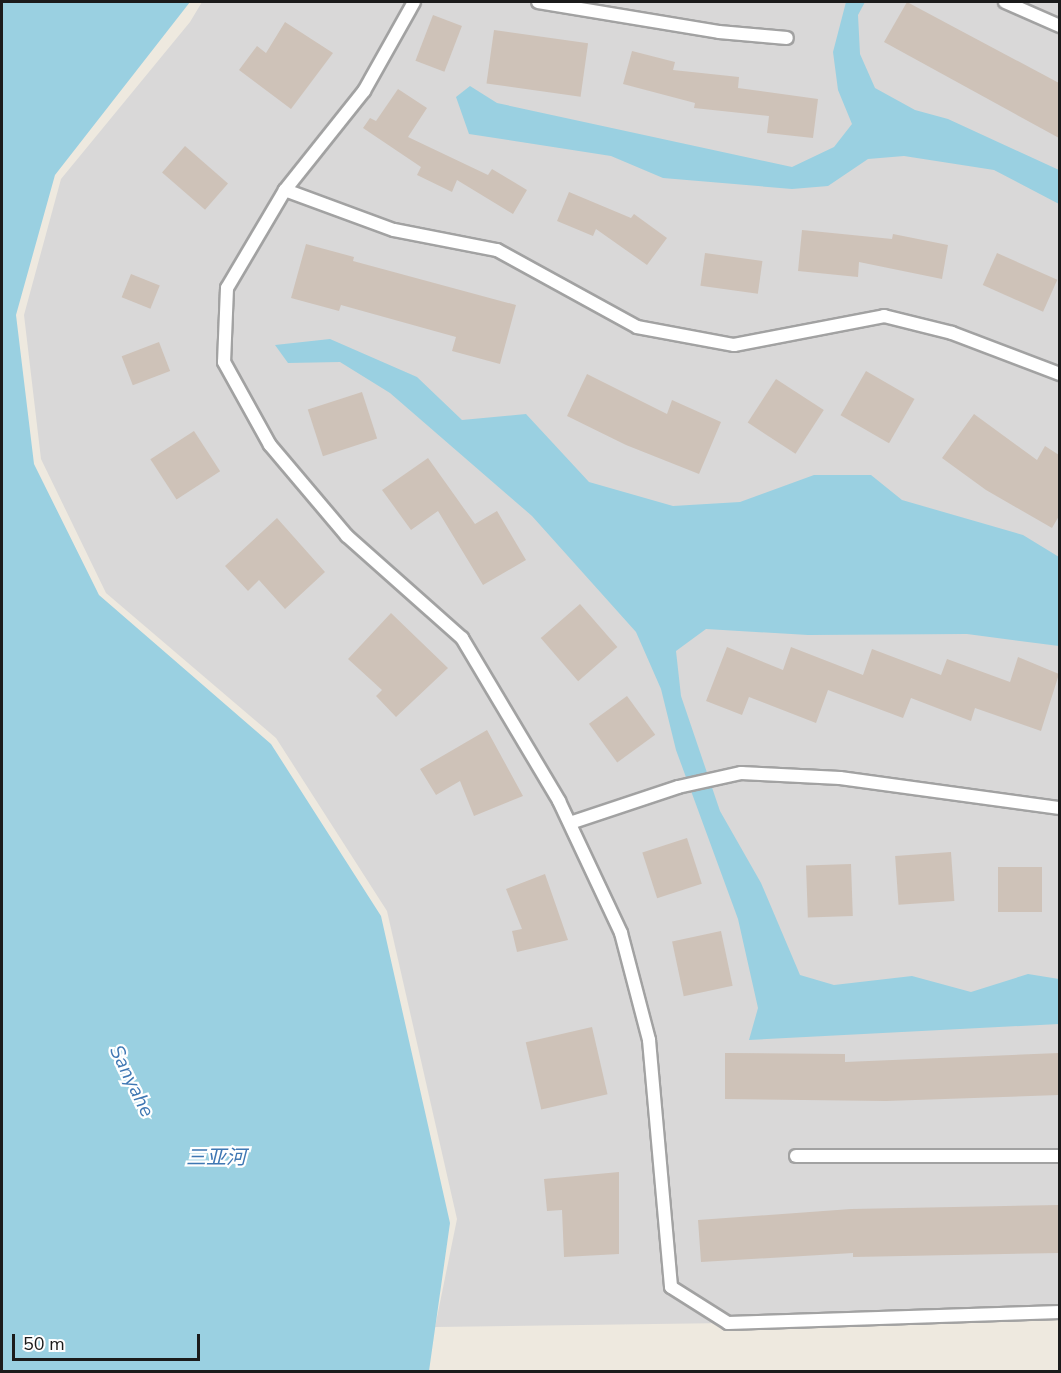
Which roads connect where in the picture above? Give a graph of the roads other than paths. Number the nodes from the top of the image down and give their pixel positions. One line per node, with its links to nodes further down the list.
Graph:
1 (414, 2): 6 (lane)
2 (538, 2): 5 (lane)
3 (1005, 2): 4 (lane)
4 (1059, 26)
5 (788, 38)
6 (285, 190): 7 (lane); 9 (lane)
7 (1059, 374)
8 (1059, 808): 9 (lane)
9 (570, 824): 12 (lane)
10 (796, 1156): 11 (lane)
11 (1059, 1156)
12 (1059, 1312)

